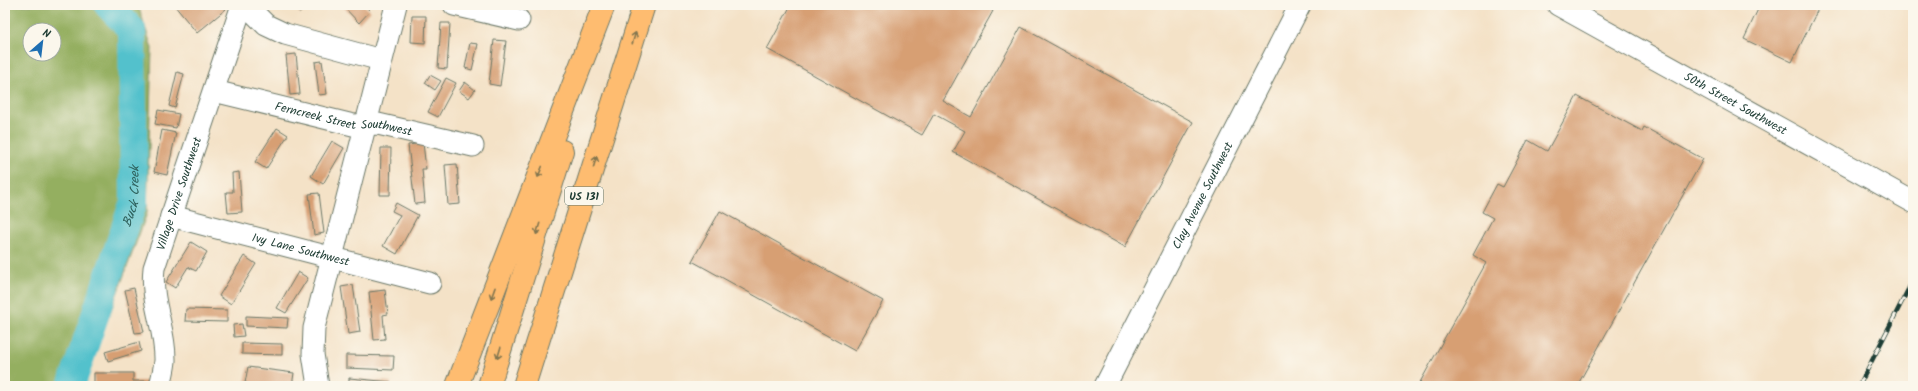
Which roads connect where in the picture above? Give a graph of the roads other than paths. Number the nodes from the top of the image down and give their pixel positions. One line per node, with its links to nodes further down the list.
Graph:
1 (242, 5): 12 (street, Village Drive Southwest)
2 (246, 5): 11 (street)
3 (396, 5): 11 (street)
4 (454, 5): 10 (street)
5 (604, 5): 22 (highway, one-way to 22)
6 (608, 5): 23 (highway, US 131, one-way to 23)
7 (644, 5): 15 (highway, US 131, one-way to 7)
8 (1300, 5): 26 (street, Clay Avenue Southwest)
9 (1558, 5): 16 (street, 50th Street Southwest)
10 (519, 20)
11 (381, 60): 13 (street)
12 (214, 91): 13 (street, Ferncreek Street Southwest); 17 (street, Village Drive Southwest)
13 (366, 125): 14 (street, Ferncreek Street Southwest); 18 (street)
14 (473, 146)
15 (587, 187): 24 (highway, US 131); 25 (highway)
16 (1913, 202)
17 (171, 216): 18 (street, Ivy Lane Southwest); 20 (street, Village Drive Southwest)
18 (332, 257): 19 (street, Ivy Lane Southwest); 21 (street)
19 (430, 283)
20 (160, 386)
21 (318, 386)
22 (457, 386)
23 (488, 386)
24 (524, 386)
25 (538, 386)
26 (1105, 386)

